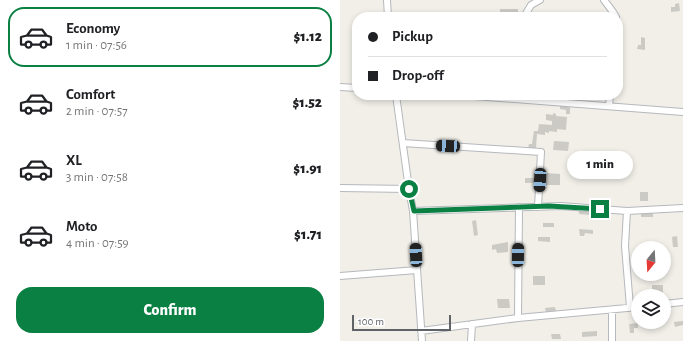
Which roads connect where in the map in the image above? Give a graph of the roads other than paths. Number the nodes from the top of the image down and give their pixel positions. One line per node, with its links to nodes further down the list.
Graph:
1 (387, 0): 4 (street)
2 (540, 0): 5 (street)
3 (604, 0): 6 (street)
4 (388, 12)
5 (527, 12)
6 (613, 12)
7 (340, 87): 8 (street)
8 (352, 88)
9 (397, 100): 14 (street)
10 (532, 100): 12 (street)
11 (610, 100): 12 (street)
12 (609, 106): 13 (street)
13 (683, 112)
14 (403, 143): 16 (street); 18 (street)
15 (340, 188): 16 (street)
16 (409, 189): 20 (street)
17 (519, 207): 18 (street); 20 (street); 28 (street)
18 (538, 207): 21 (street)
19 (683, 208): 21 (street)
20 (414, 211): 22 (street)
21 (626, 211): 26 (street)
22 (417, 270): 23 (street); 30 (street)
23 (340, 276)
24 (683, 302): 25 (street)
25 (671, 303)
26 (630, 307): 27 (street)
27 (612, 310): 28 (street); 33 (street)
28 (518, 318): 29 (street)
29 (472, 324): 30 (street); 32 (street)
30 (421, 331): 31 (street)
31 (422, 341)
32 (471, 341)
33 (612, 341)

